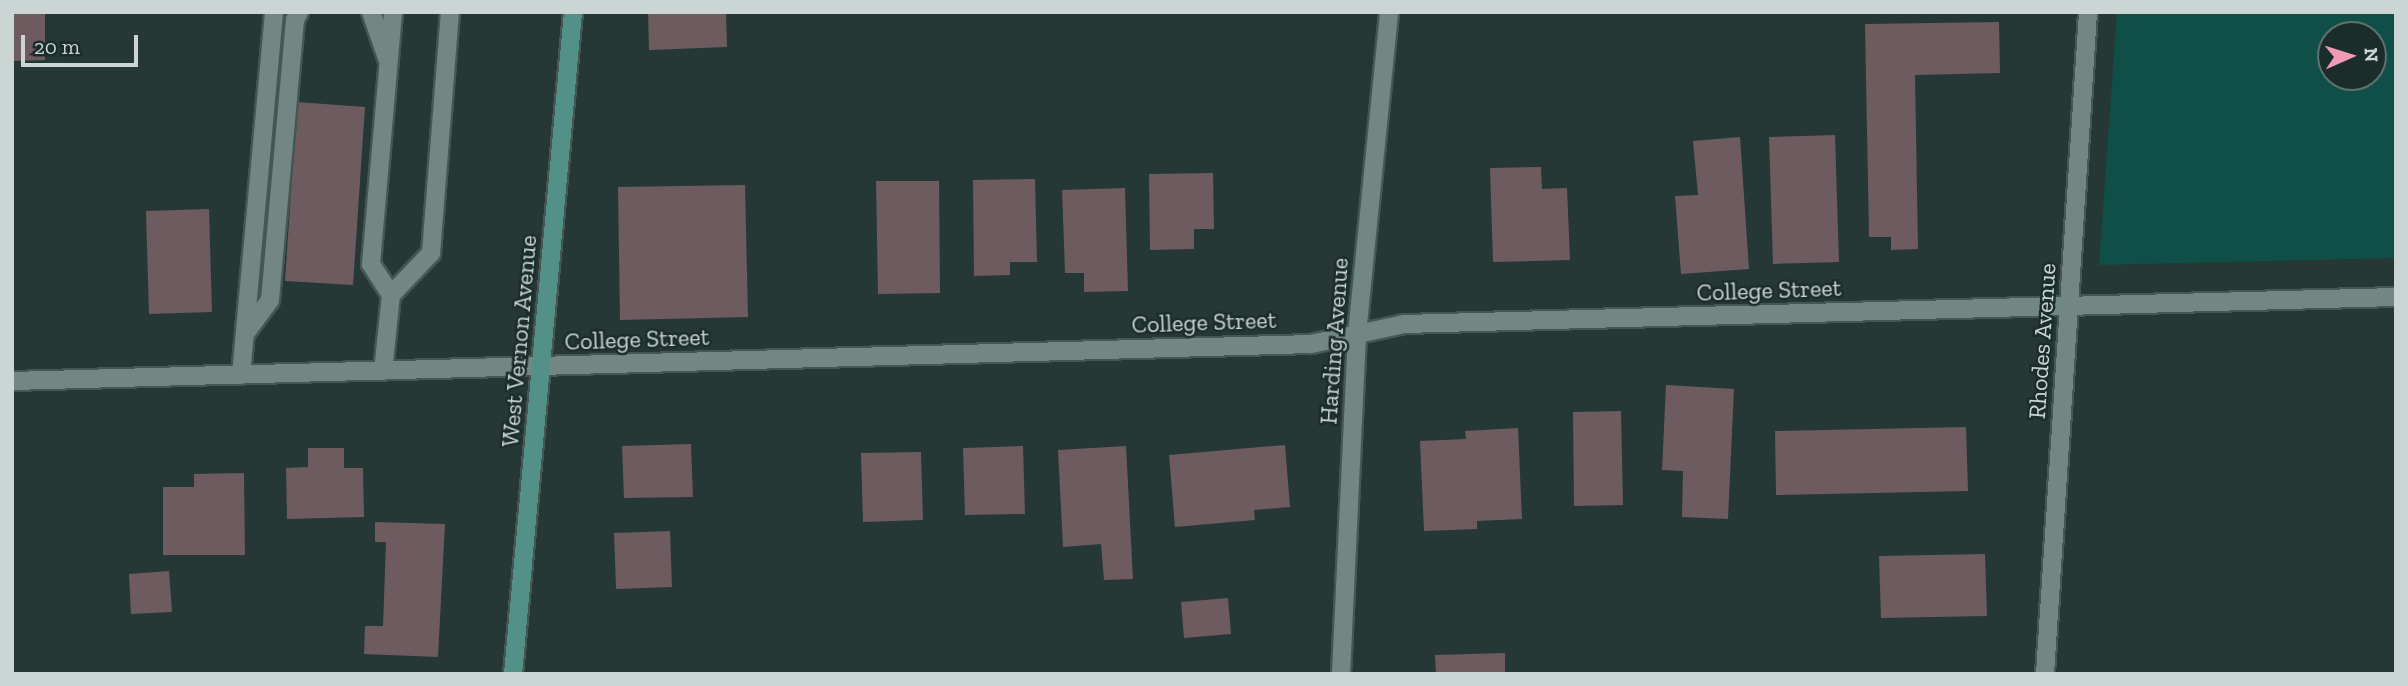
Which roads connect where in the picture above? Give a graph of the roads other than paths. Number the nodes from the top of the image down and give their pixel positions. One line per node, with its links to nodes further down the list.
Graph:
1 (274, 12): 13 (street)
2 (299, 12): 13 (street)
3 (371, 12): 9 (street)
4 (393, 12): 9 (street)
5 (450, 12): 10 (street)
6 (573, 12): 15 (main road, West Vernon Avenue)
7 (1389, 12): 14 (street, Harding Avenue)
8 (2088, 12): 12 (street, Rhodes Avenue)
9 (390, 64): 10 (street)
10 (391, 296): 16 (street)
11 (2396, 297): 12 (street, College Street)
12 (2069, 306): 14 (street, College Street); 21 (street, Rhodes Avenue)
13 (245, 334): 17 (street)
14 (1357, 334): 15 (street, College Street); 20 (street, Harding Avenue)
15 (541, 367): 16 (street, College Street); 19 (main road, West Vernon Avenue)
16 (383, 371): 17 (street, College Street)
17 (241, 375): 18 (street, College Street)
18 (12, 381)
19 (513, 674)
20 (1341, 674)
21 (2045, 674)

